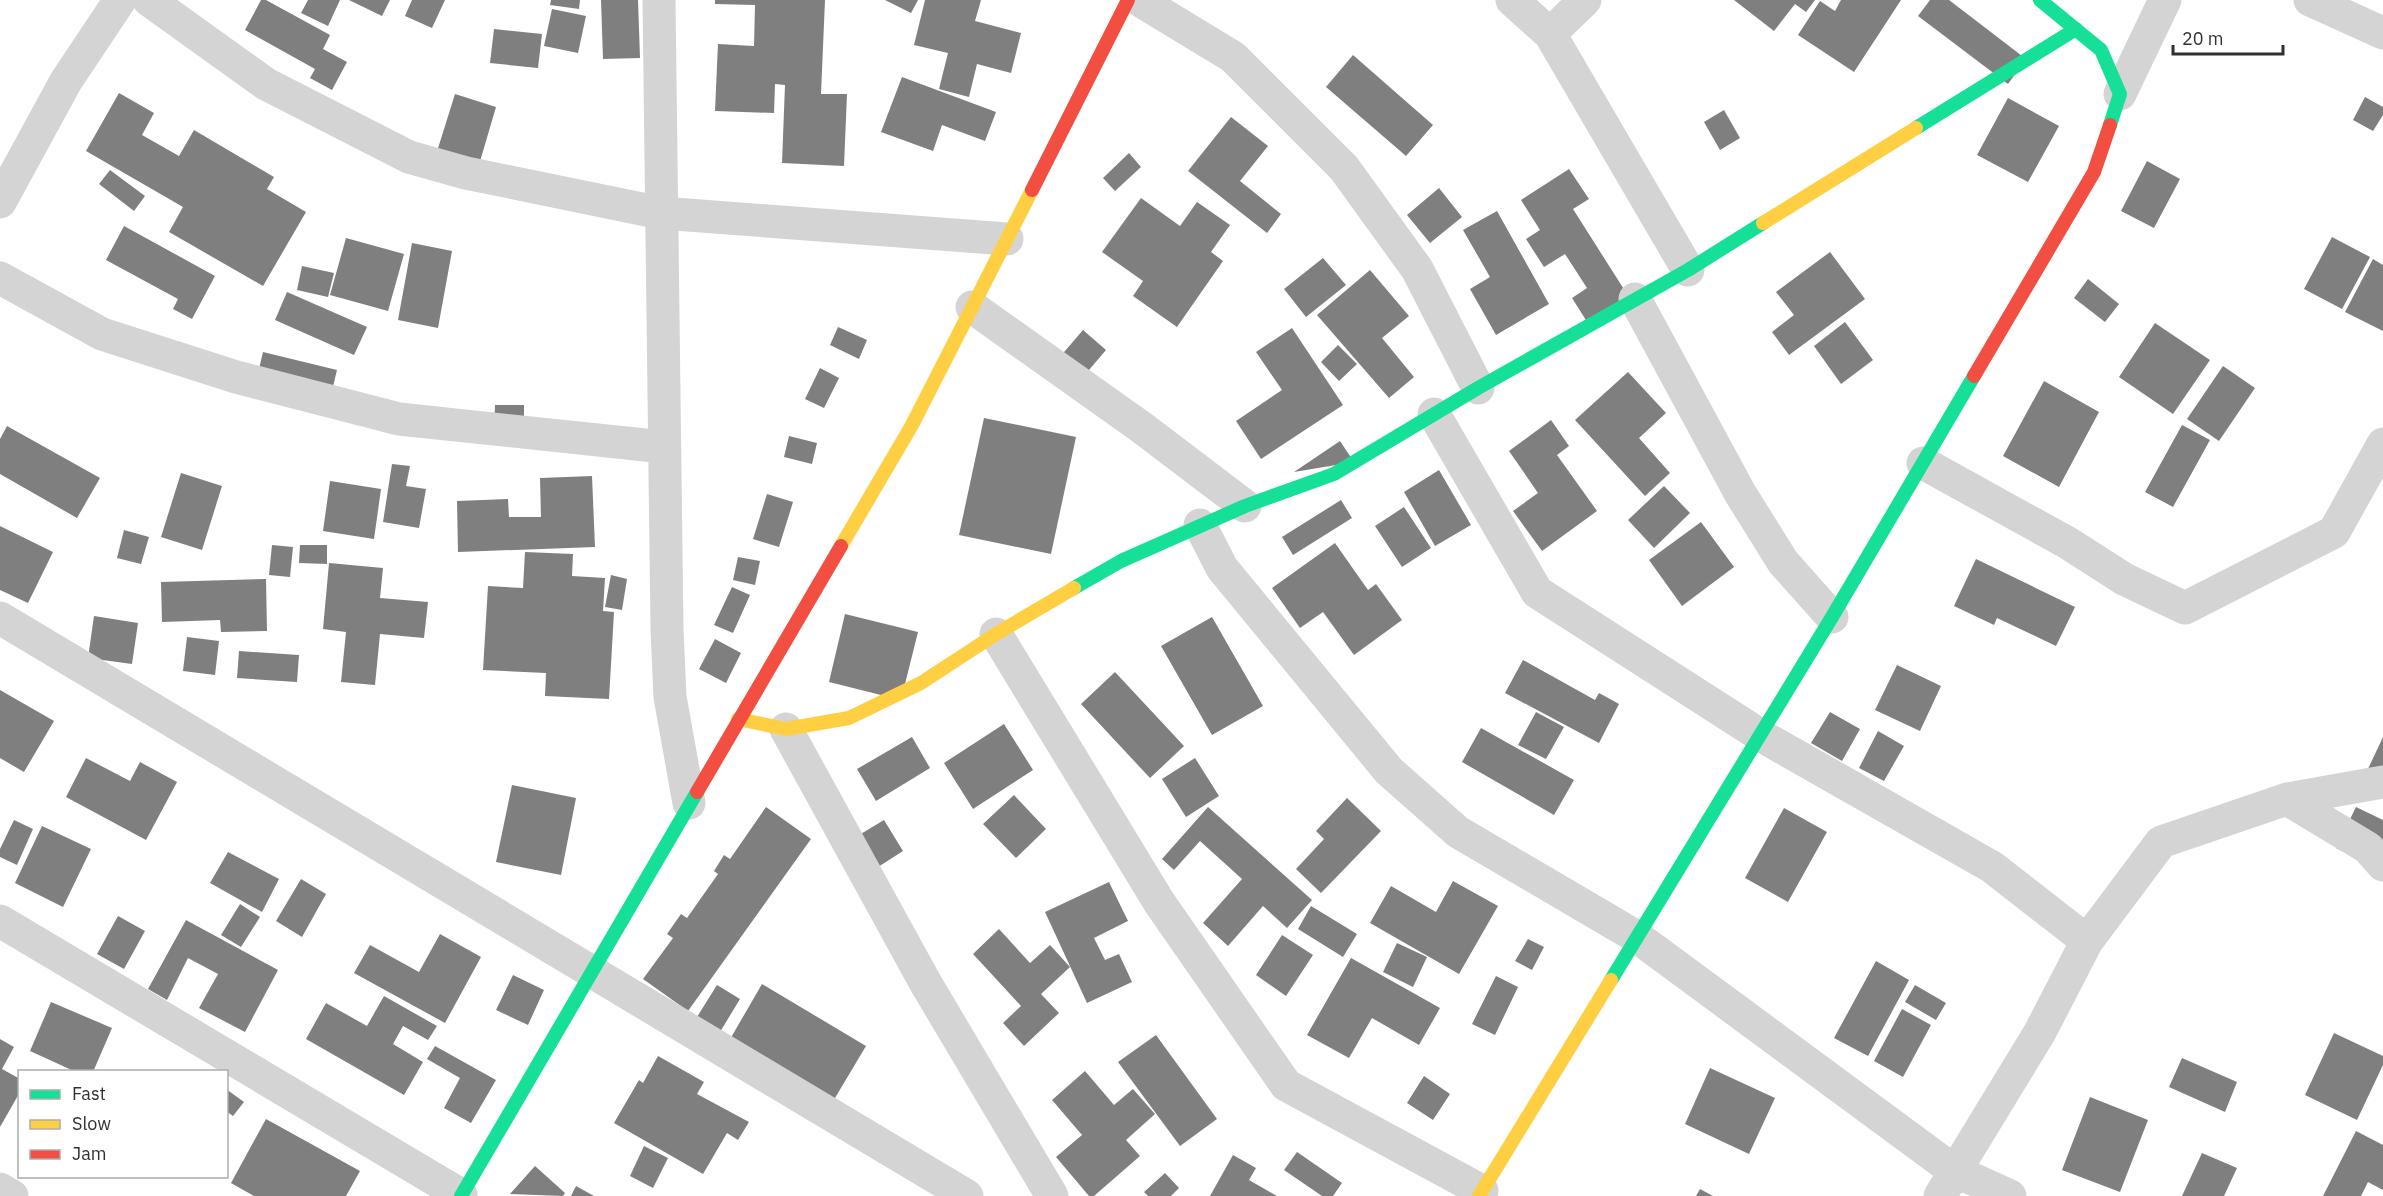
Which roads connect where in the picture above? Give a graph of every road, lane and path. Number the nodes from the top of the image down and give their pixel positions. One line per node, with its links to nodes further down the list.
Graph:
1 (120, 0): 15 (street)
2 (149, 0): 16 (street)
3 (659, 0): 16 (street)
4 (1128, 0): 17 (street)
5 (1139, 0): 22 (street)
6 (1512, 0): 13 (street)
7 (1585, 0): 13 (street)
8 (2040, 0): 11 (street)
9 (2165, 0): 14 (street)
10 (2310, 0): 12 (street)
11 (2076, 28): 14 (street); 18 (street)
12 (2383, 33)
13 (1550, 34): 18 (street)
14 (2120, 94): 26 (street)
15 (0, 202)
16 (661, 213): 17 (street); 25 (street)
17 (1006, 239): 21 (street)
18 (1688, 270): 20 (street)
19 (0, 278): 25 (street)
20 (1635, 299): 22 (street); 29 (street)
21 (972, 307): 27 (street); 32 (street)
22 (1478, 388): 23 (street)
23 (1434, 414): 27 (street); 34 (street)
24 (2383, 444): 26 (street)
25 (664, 447): 37 (street)
26 (1923, 463): 29 (street)
27 (1245, 506): 28 (street)
28 (1200, 525): 31 (street); 40 (street)
29 (1832, 617): 34 (street)
30 (0, 618): 42 (street)
31 (996, 634): 33 (street); 45 (street)
32 (738, 719): 33 (street); 37 (street)
33 (786, 729): 49 (street)
34 (1760, 735): 40 (street); 41 (street)
35 (2383, 782): 36 (street)
36 (2287, 799): 38 (street); 41 (street)
37 (690, 803): 42 (street)
38 (2383, 865)
39 (0, 921): 47 (street)
40 (1637, 937): 43 (street); 45 (street)
41 (2087, 940): 43 (street)
42 (590, 971): 47 (street); 48 (street)
43 (1947, 1183): 50 (street)
44 (0, 1189): 46 (street)
45 (1481, 1194)
46 (12, 1196)
47 (461, 1196)
48 (967, 1196)
49 (1052, 1196)
50 (2010, 1196)

